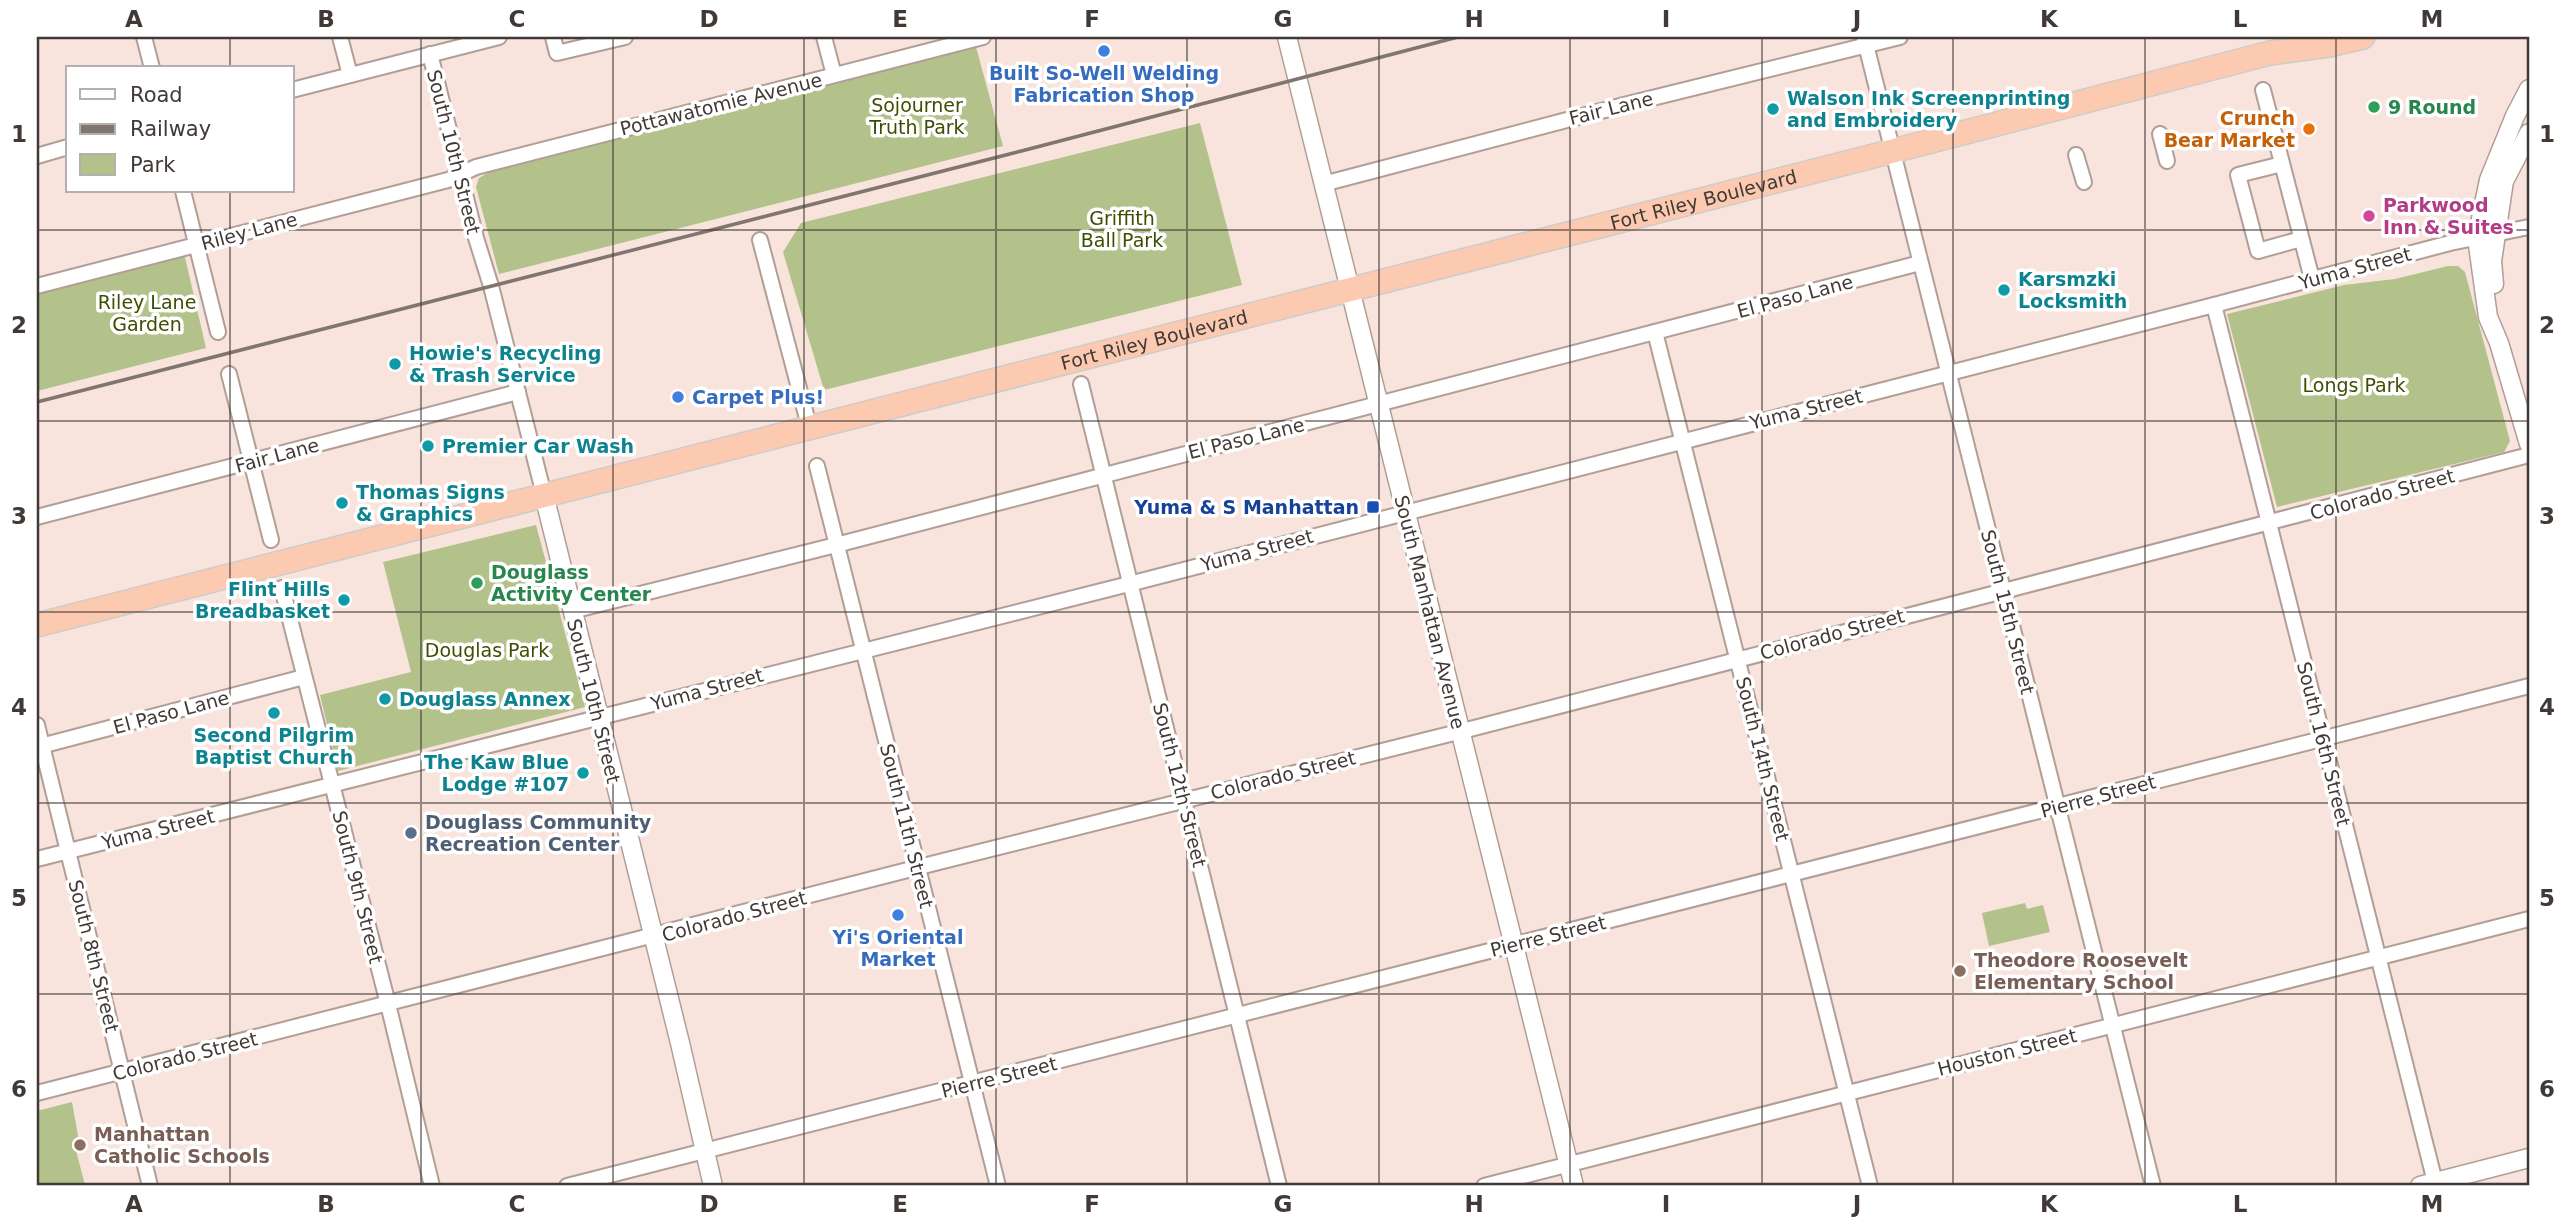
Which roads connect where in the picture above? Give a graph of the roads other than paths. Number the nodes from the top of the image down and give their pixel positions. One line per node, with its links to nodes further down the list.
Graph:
1 (144, 37): 15 (street)
2 (340, 37): 16 (street)
3 (499, 37): 14 (street)
4 (553, 37): 5 (street)
5 (625, 37)
6 (824, 37): 17 (street)
7 (983, 37): 17 (street, Pottawatomie Avenue)
8 (1287, 37): 31 (street, South Manhattan Avenue)
9 (1900, 37): 12 (street, Fair Lane)
10 (2312, 37): 13 (highway, Fort Riley Boulevard)
11 (2363, 37): 13 (highway, Fort Riley Boulevard)
12 (1865, 41): 24 (street, South 15th Street); 31 (street, Fair Lane)
13 (2270, 53): 24 (highway, Fort Riley Boulevard)
14 (430, 54): 16 (street); 29 (street, South 10th Street)
15 (151, 66)
16 (350, 75): 18 (street)
17 (834, 75): 29 (street, Pottawatomie Avenue)
18 (294, 89)
19 (2529, 89): 35 (street)
20 (2263, 90): 28 (street)
21 (2529, 133): 34 (street)
22 (2160, 134): 27 (street)
23 (66, 149): 26 (street)
24 (1893, 151): 39 (street, South 15th Street); 42 (highway, Fort Riley Boulevard)
25 (2077, 155): 30 (street)
26 (37, 156)
27 (2167, 161)
28 (2282, 164): 36 (street); 36 (street)
29 (460, 174): 38 (street, Riley Lane); 50 (street, South 10th Street)
30 (2084, 182)
31 (1323, 184): 42 (street, South Manhattan Avenue)
32 (183, 192): 38 (street)
33 (2529, 227): 34 (street, Yuma Street)
34 (2496, 234): 35 (street, Yuma Street); 46 (street)
35 (2476, 238): 40 (street, Yuma Street); 46 (street)
36 (2301, 239): 40 (street)
37 (760, 240): 52 (street)
38 (196, 245): 41 (street, Riley Lane); 44 (street)
39 (1920, 263): 45 (street, El Paso Lane); 47 (street, South 15th Street)
40 (2312, 279): 43 (street, Yuma Street)
41 (37, 286)
42 (1349, 290): 51 (street, South Manhattan Avenue); 52 (highway, Fort Riley Boulevard)
43 (2214, 305): 47 (street, Yuma Street); 62 (street, South 16th Street)
44 (218, 332)
45 (1656, 332): 51 (street, El Paso Lane); 53 (street, South 14th Street)
46 (2499, 343): 54 (street)
47 (1948, 373): 53 (street, Yuma Street); 67 (street, South 15th Street)
48 (229, 374): 56 (street)
49 (1081, 384): 58 (street, South 12th Street)
50 (518, 392): 56 (street, Fair Lane); 59 (street, South 10th Street)
51 (1378, 404): 58 (street, El Paso Lane); 60 (street, South Manhattan Avenue)
52 (809, 426): 59 (highway, Fort Riley Boulevard)
53 (1683, 441): 60 (street, Yuma Street); 71 (street, South 14th Street)
54 (2529, 444)
55 (2529, 455): 62 (street, Colorado Street)
56 (251, 462): 61 (street, Fair Lane); 63 (street)
57 (817, 466): 64 (street, South 11th Street)
58 (1102, 475): 64 (street, El Paso Lane); 65 (street, South 12th Street)
59 (544, 495): 68 (street, South 10th Street); 69 (highway, Fort Riley Boulevard)
60 (1405, 512): 65 (street, Yuma Street); 76 (street, South Manhattan Avenue)
61 (37, 517)
62 (2269, 523): 67 (street, Colorado Street); 77 (street, South 16th Street)
63 (271, 540)
64 (836, 545): 68 (street, El Paso Lane); 70 (street, South 11th Street)
65 (1129, 584): 70 (street, Yuma Street); 80 (street, South 12th Street)
66 (282, 588): 72 (street, South 9th Street)
67 (2002, 590): 71 (street, Colorado Street); 81 (street, South 15th Street)
68 (572, 611): 74 (street, South 10th Street)
69 (37, 625)
70 (862, 649): 74 (street, Yuma Street); 84 (street, South 11th Street)
71 (1738, 658): 76 (street, Colorado Street); 85 (street, South 14th Street)
72 (304, 677): 78 (street, El Paso Lane); 79 (street, South 9th Street)
73 (2529, 686): 77 (street, Pierre Street)
74 (598, 718): 79 (street, Yuma Street); 87 (street, South 10th Street)
75 (37, 725): 78 (street, South 8th Street)
76 (1460, 732): 80 (street, Colorado Street); 88 (street, South Manhattan Avenue)
77 (2322, 737): 81 (street, Pierre Street); 89 (street, South 16th Street)
78 (39, 747): 82 (street, South 8th Street)
79 (333, 786): 82 (street, Yuma Street); 90 (street, South 9th Street)
80 (1183, 800): 84 (street, Colorado Street); 91 (street, South 12th Street)
81 (2058, 806): 85 (street, Pierre Street); 92 (street, South 15th Street)
82 (68, 851): 83 (street, Yuma Street); 93 (street, South 8th Street)
83 (37, 859)
84 (917, 867): 87 (street, Colorado Street); 94 (street, South 11th Street)
85 (1791, 874): 88 (street, Pierre Street); 96 (street, South 14th Street)
86 (2529, 919): 89 (street, Houston Street)
87 (652, 937): 90 (street, Colorado Street); 97 (street, South 10th Street)
88 (1513, 945): 91 (street, Pierre Street); 99 (street, South Manhattan Avenue)
89 (2379, 957): 92 (street, Houston Street); 100 (street, South 16th Street)
90 (388, 1004): 93 (street, Colorado Street); 102 (street, South 9th Street)
91 (1237, 1015): 94 (street, Pierre Street); 106 (street, South 12th Street)
92 (2113, 1025): 96 (street, Houston Street); 110 (street, South 15th Street)
93 (122, 1072): 95 (street, Colorado Street); 101 (street, South 8th Street)
94 (973, 1083): 97 (street, Pierre Street); 105 (street, South 11th Street)
95 (37, 1093)
96 (1847, 1093): 99 (street, Houston Street); 109 (street, South 14th Street)
97 (705, 1151): 103 (street, Pierre Street); 104 (street, South 10th Street)
98 (2529, 1158): 100 (street)
99 (1568, 1165): 107 (street, Houston Street); 108 (street, South Manhattan Avenue)
100 (2431, 1185)
101 (150, 1186)
102 (432, 1186)
103 (567, 1186)
104 (713, 1186)
105 (998, 1186)
106 (1279, 1186)
107 (1484, 1186)
108 (1574, 1186)
109 (1870, 1186)
110 (2153, 1186)

